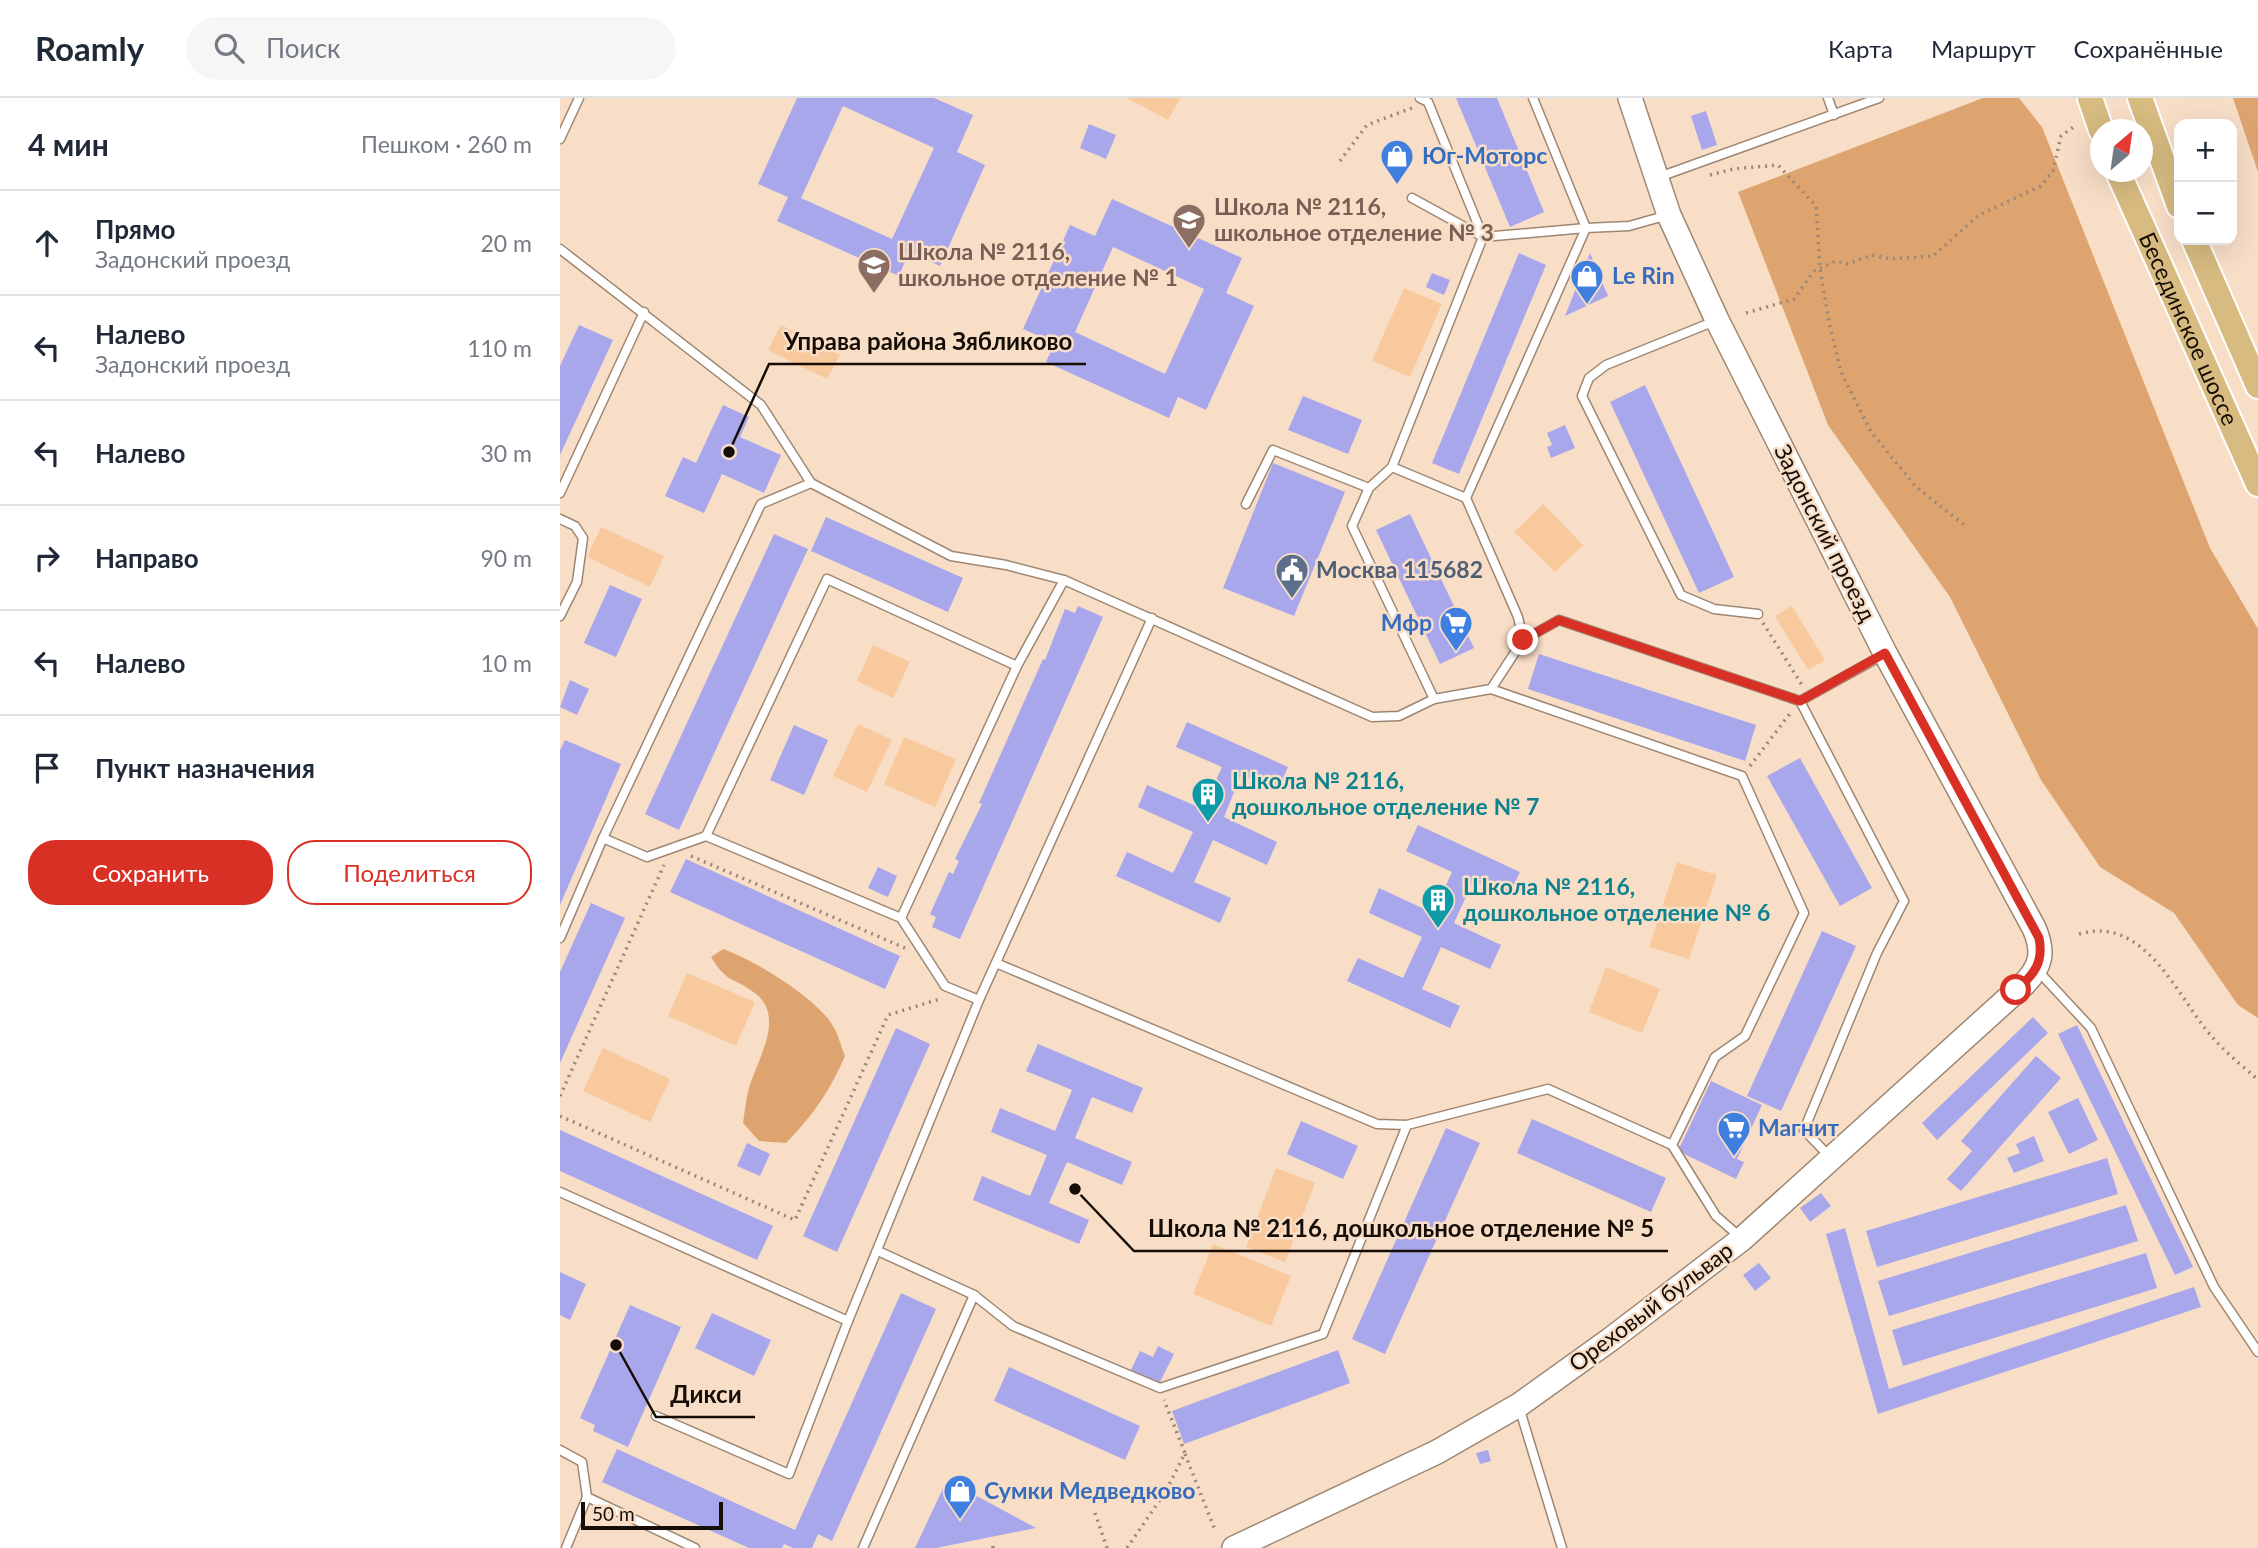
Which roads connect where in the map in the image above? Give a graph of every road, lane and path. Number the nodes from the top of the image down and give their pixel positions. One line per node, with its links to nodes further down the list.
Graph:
1 (579, 98): 13 (lane)
2 (1533, 98): 22 (lane)
3 (1630, 98): 16 (street, Задонский проезд)
4 (1828, 98): 10 (lane)
5 (1879, 98): 10 (lane)
6 (2090, 98): 11 (main road)
7 (2140, 98): 14 (main road, Бесединское шоссе)
8 (2149, 98): 14 (lane)
9 (1427, 99): 15 (path); 23 (lane)
10 (1834, 114): 16 (lane)
11 (2097, 119)
12 (2076, 125): 26 (path)
13 (560, 139)
14 (2157, 143): 19 (main road, Бесединское шоссе)
15 (1340, 161)
16 (1656, 177): 21 (street, Задонский проезд)
17 (1702, 177): 26 (path)
18 (2122, 182): 33 (main road, Бесединское шоссе)
19 (2174, 192)
20 (1412, 198): 23 (lane)
21 (1669, 215): 22 (lane); 29 (street, Задонский проезд)
22 (1586, 228): 23 (lane); 36 (lane)
23 (1483, 237): 31 (lane)
24 (2196, 245): 30 (main road, Бесединское шоссе)
25 (560, 249): 27 (lane)
26 (1820, 269): 28 (path); 39 (path)
27 (644, 312): 32 (lane); 35 (lane)
28 (1746, 313)
29 (1717, 320): 41 (lane); 45 (street, Задонский проезд)
30 (2258, 386)
31 (1392, 467): 34 (lane); 36 (lane)
32 (811, 483): 40 (lane); 53 (lane)
33 (2258, 484)
34 (1368, 488): 37 (lane); 49 (lane)
35 (560, 493)
36 (1466, 498): 44 (lane)
37 (1246, 503)
38 (560, 519): 42 (lane)
39 (1967, 527)
40 (1064, 580): 43 (lane); 46 (lane)
41 (1758, 614): 48 (path)
42 (560, 616)
43 (1152, 618): 49 (lane); 60 (lane)
44 (1523, 640): 47 (lane); 50 (lane)
45 (1885, 653): 48 (lane); 61 (street, Задонский проезд)
46 (1017, 666): 52 (lane); 55 (lane)
47 (1491, 689): 49 (lane); 51 (lane)
48 (1809, 695): 50 (lane)
49 (1434, 699)
50 (1800, 701): 51 (path); 69 (lane)
51 (1742, 776): 68 (lane)
52 (706, 836): 54 (lane); 55 (lane)
53 (603, 838): 54 (lane); 56 (lane)
54 (672, 848): 59 (path); 65 (path)
55 (901, 918): 59 (lane)
56 (562, 927): 58 (lane)
57 (2079, 934): 64 (path)
58 (560, 938)
59 (926, 958): 62 (lane)
60 (996, 963): 63 (lane); 67 (lane)
61 (2037, 969): 69 (street, Ореховый бульвар); 75 (lane)
62 (960, 992): 63 (lane); 66 (path)
63 (979, 1000): 72 (lane)
64 (2258, 1080)
65 (560, 1096)
66 (560, 1116)
67 (1407, 1125): 68 (lane); 76 (lane)
68 (1672, 1144): 71 (lane)
69 (1831, 1158): 71 (street, Ореховый бульвар)
70 (560, 1192): 74 (lane)
71 (1742, 1239): 77 (street, Ореховый бульвар)
72 (878, 1251): 73 (lane); 74 (lane)
73 (974, 1295): 76 (lane); 86 (lane)
74 (848, 1321): 78 (lane)
75 (2258, 1352)
76 (1160, 1388): 80 (path)
77 (1518, 1405): 89 (street, Ореховый бульвар); 90 (lane)
78 (656, 1416)
79 (560, 1450): 81 (lane)
80 (1185, 1453): 83 (path); 88 (path)
81 (587, 1497): 84 (lane); 85 (lane)
82 (1096, 1514): 87 (path)
83 (1215, 1530)
84 (566, 1548)
85 (695, 1548)
86 (863, 1548)
87 (1107, 1548)
88 (1127, 1548)
89 (1234, 1548)
90 (1562, 1548)

